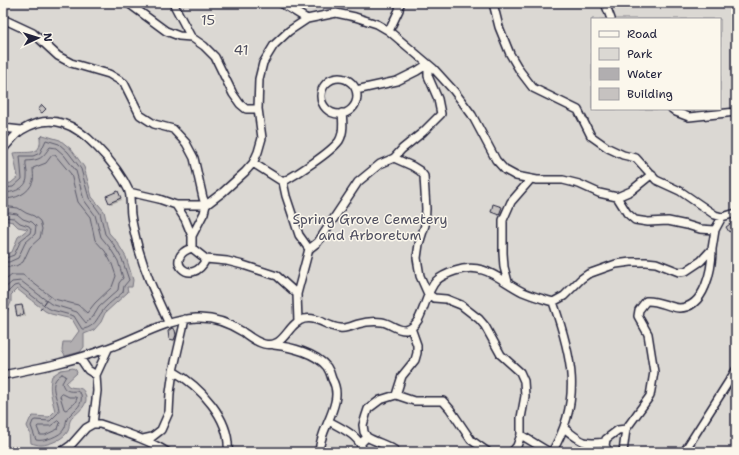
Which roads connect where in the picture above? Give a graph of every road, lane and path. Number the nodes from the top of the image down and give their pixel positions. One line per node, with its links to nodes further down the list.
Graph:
1 (128, 3): 11 (street)
2 (173, 3): 11 (street)
3 (281, 3): 9 (street)
4 (400, 3): 10 (street)
5 (493, 3): 23 (street)
6 (605, 3): 8 (street)
7 (3, 18): 29 (street)
8 (611, 18)
9 (307, 19): 10 (street); 14 (street)
10 (389, 31): 12 (street)
11 (191, 37): 14 (street)
12 (428, 64): 13 (street); 21 (street); 24 (street)
13 (356, 90): 17 (street); 17 (street)
14 (258, 109): 22 (street)
15 (674, 110): 16 (street)
16 (736, 112)
17 (342, 113): 25 (street)
18 (3, 128): 19 (street)
19 (22, 130): 20 (street); 26 (street)
20 (3, 149)
21 (394, 158): 35 (street); 40 (street)
22 (253, 163): 25 (street); 29 (street)
23 (652, 174): 27 (street); 31 (street)
24 (530, 179): 27 (street); 38 (street)
25 (283, 182): 35 (street)
26 (129, 192): 28 (street); 46 (street)
27 (617, 197): 32 (street)
28 (176, 205): 29 (street); 33 (street)
29 (206, 205): 33 (street)
30 (736, 213): 31 (street)
31 (722, 217): 32 (street)
32 (715, 230): 36 (street)
33 (192, 236): 34 (street)
34 (192, 248): 37 (street); 37 (street)
35 (309, 249): 39 (street)
36 (712, 249): 42 (street); 58 (street)
37 (206, 259): 39 (street)
38 (508, 282): 40 (street); 42 (street)
39 (297, 294): 45 (street)
40 (428, 294): 47 (street); 60 (street)
41 (49, 297): 43 (path)
42 (553, 302): 59 (street)
43 (40, 310)
44 (185, 319): 46 (street); 48 (street); 52 (street)
45 (298, 322): 47 (street); 48 (street)
46 (169, 324): 49 (street)
47 (411, 328): 55 (street)
48 (274, 344): 56 (street)
49 (108, 349): 50 (street); 54 (street)
50 (80, 358): 53 (street); 54 (street)
51 (736, 370): 76 (street)
52 (173, 372): 62 (street); 67 (street)
53 (3, 375)
54 (96, 375): 57 (street)
55 (396, 395): 61 (street); 71 (street)
56 (329, 421): 64 (street); 68 (street)
57 (93, 424): 62 (street); 65 (street)
58 (626, 428): 63 (street); 75 (street)
59 (565, 429): 63 (street); 73 (street)
60 (521, 435): 72 (street); 73 (street)
61 (368, 437): 64 (street); 70 (street)
62 (143, 439): 66 (street)
63 (605, 442): 74 (street)
64 (361, 443): 69 (street)
65 (61, 452)
66 (167, 452)
67 (228, 452)
68 (319, 452)
69 (363, 452)
70 (397, 452)
71 (488, 452)
72 (512, 452)
73 (551, 452)
74 (610, 452)
75 (623, 452)
76 (684, 452)

